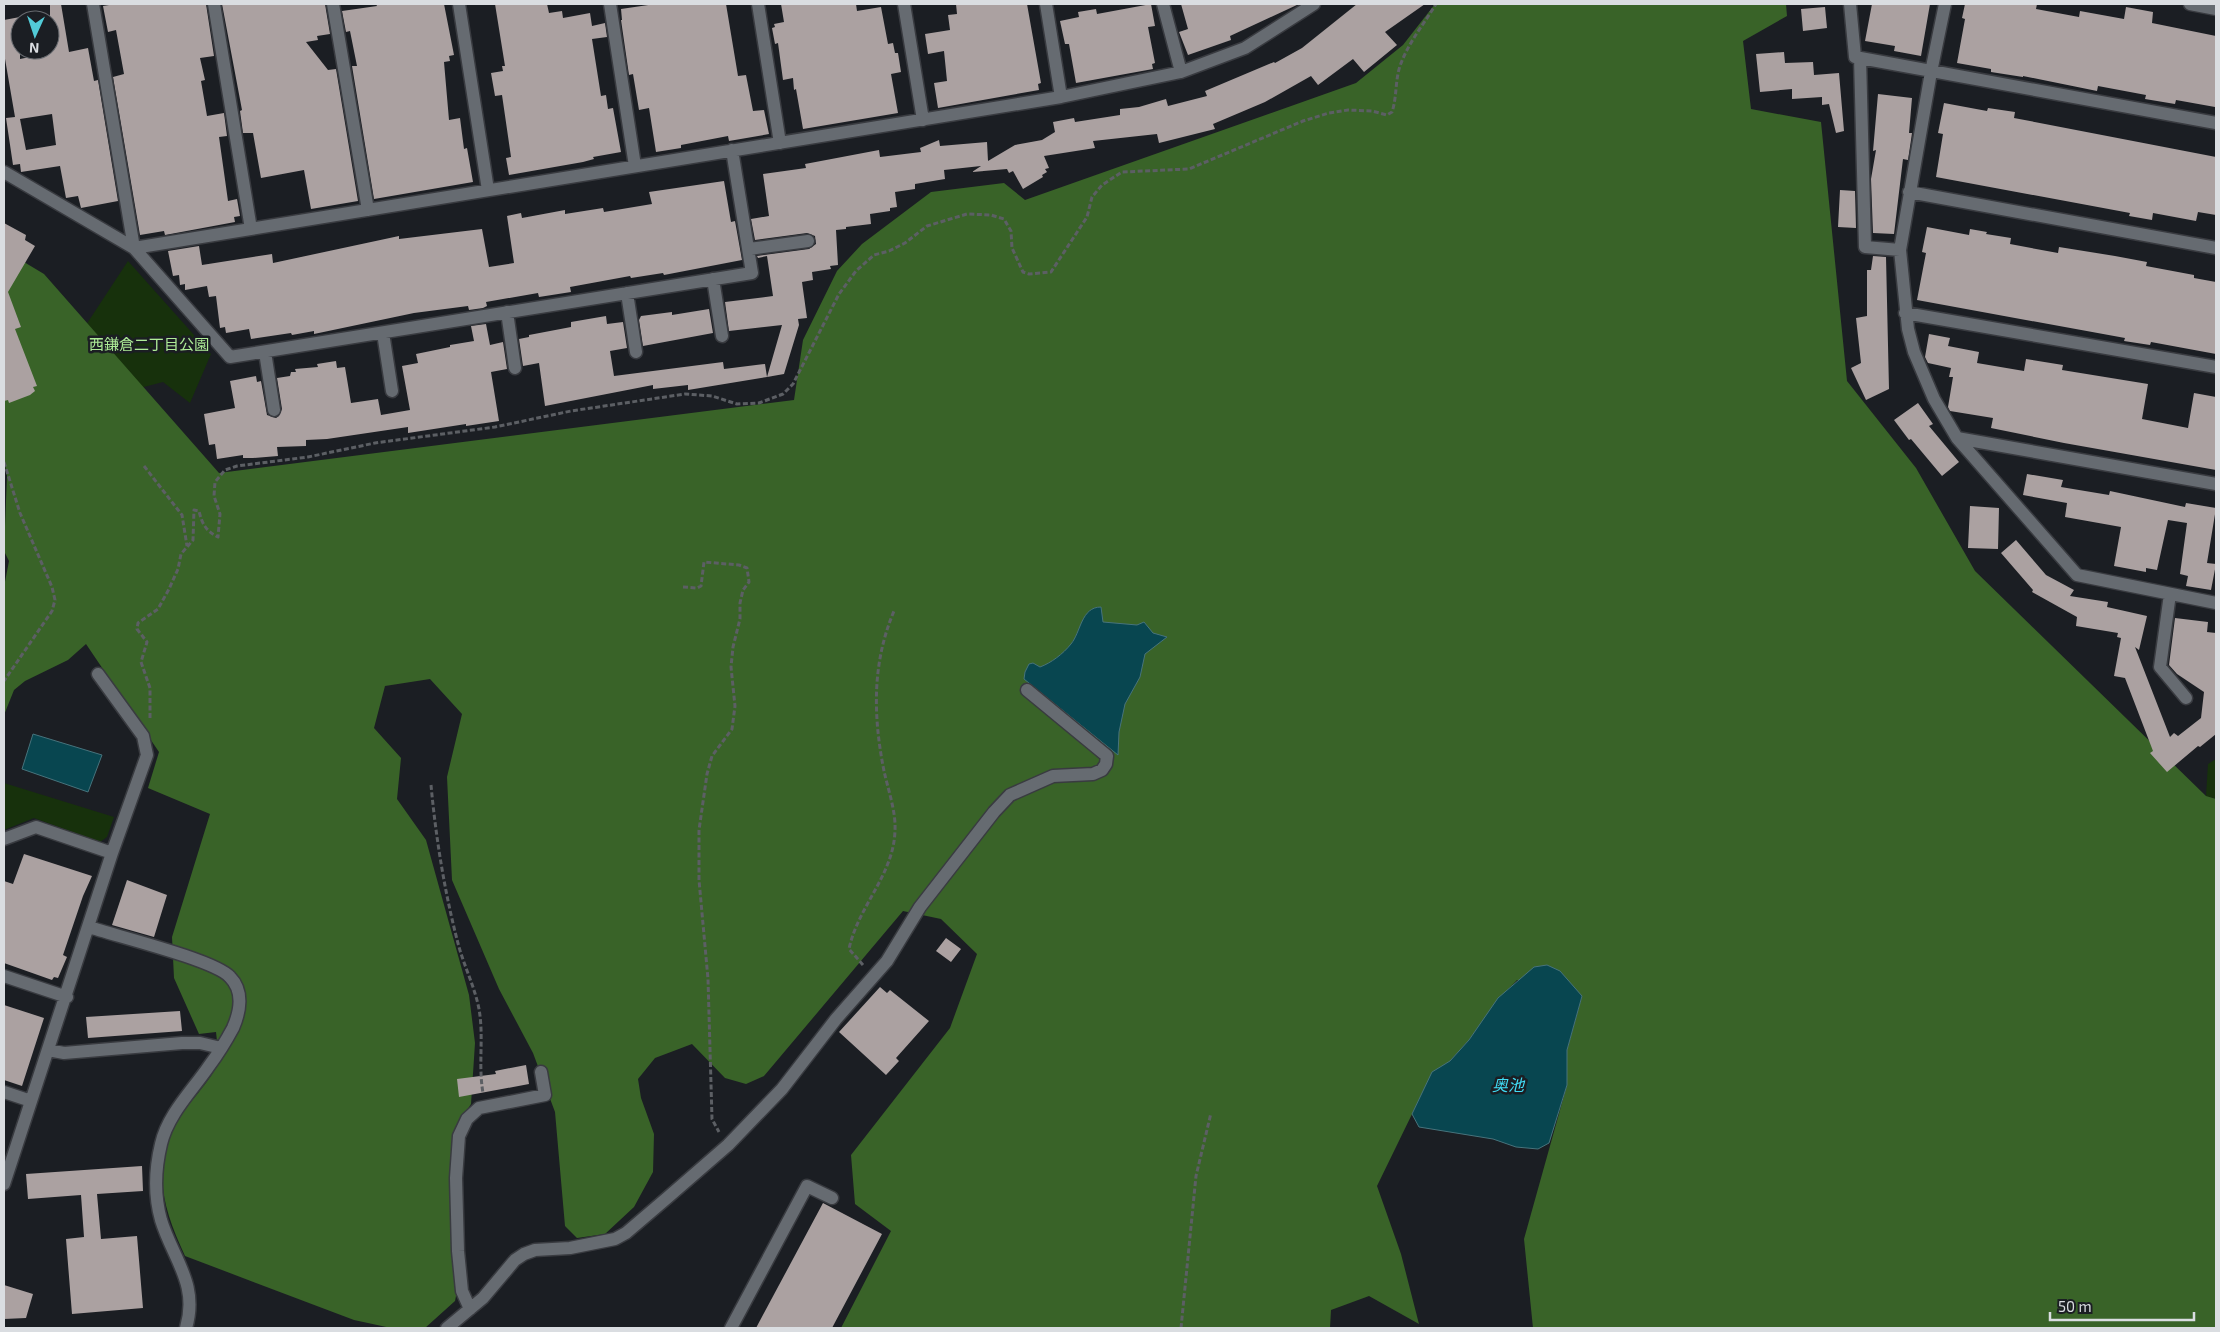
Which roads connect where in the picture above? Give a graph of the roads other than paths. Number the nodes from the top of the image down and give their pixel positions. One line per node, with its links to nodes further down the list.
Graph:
1 (94, 4): 30 (street)
2 (214, 4): 28 (street)
3 (333, 4): 27 (street)
4 (459, 4): 25 (street)
5 (610, 4): 23 (street)
6 (758, 4): 21 (street)
7 (904, 4): 19 (street)
8 (1046, 4): 18 (street)
9 (1163, 4): 16 (street)
10 (1850, 4): 15 (street)
11 (1944, 4): 17 (street)
12 (2190, 4): 14 (street)
13 (1311, 5): 16 (street)
14 (2216, 9)
15 (1860, 58): 17 (street); 33 (street)
16 (1181, 72): 18 (street)
17 (1930, 72): 20 (street); 26 (street)
18 (1061, 97): 19 (street)
19 (923, 120): 21 (street)
20 (2216, 123)
21 (780, 143): 22 (street)
22 (732, 150): 23 (street); 32 (street)
23 (635, 166): 25 (street)
24 (4, 172): 30 (street)
25 (488, 190): 27 (street)
26 (1909, 192): 31 (street); 33 (street)
27 (368, 210): 28 (street)
28 (251, 229): 30 (street)
29 (808, 241): 32 (street)
30 (134, 248): 40 (street)
31 (2216, 248)
32 (749, 249): 34 (street)
33 (1900, 250): 37 (street)
34 (713, 279): 35 (street); 39 (street)
35 (627, 293): 36 (street); 41 (street)
36 (508, 312): 38 (street); 43 (street)
37 (1905, 313): 42 (street); 46 (street)
38 (383, 332): 40 (street); 44 (street)
39 (722, 336)
40 (265, 352): 45 (street)
41 (636, 352)
42 (2216, 367)
43 (515, 368)
44 (392, 390)
45 (274, 410)
46 (1957, 438): 47 (street); 48 (street)
47 (2216, 484)
48 (2170, 594): 49 (street); 52 (street)
49 (2216, 603)
50 (98, 674): 54 (street)
51 (1027, 690): 65 (street)
52 (2186, 698)
53 (4, 839): 54 (street)
54 (112, 854): 55 (street)
55 (89, 927): 57 (street); 58 (street)
56 (4, 976): 57 (street)
57 (67, 997): 59 (street)
58 (221, 1048): 59 (street); 66 (street)
59 (48, 1050): 62 (street)
60 (541, 1072): 65 (street)
61 (4, 1092): 62 (street)
62 (31, 1101): 63 (street)
63 (4, 1184)
64 (832, 1198): 68 (street)
65 (470, 1308): 67 (street)
66 (186, 1328)
67 (448, 1328)
68 (731, 1328)

